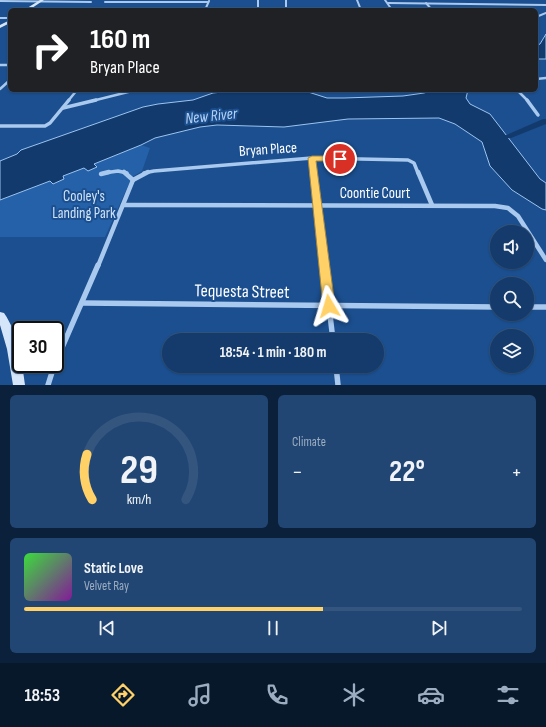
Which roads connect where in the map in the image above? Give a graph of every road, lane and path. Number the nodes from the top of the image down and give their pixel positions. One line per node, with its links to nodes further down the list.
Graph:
1 (385, 0): 10 (street)
2 (434, 0): 12 (street)
3 (484, 0): 13 (street)
4 (533, 0): 14 (street)
5 (0, 1): 6 (street)
6 (40, 1): 8 (street); 16 (main road)
7 (209, 1): 9 (street)
8 (91, 2)
9 (105, 2)
10 (388, 3): 11 (street); 17 (street)
11 (426, 3): 12 (street); 18 (street)
12 (437, 3): 13 (street)
13 (488, 4): 14 (street)
14 (540, 4): 15 (street)
15 (546, 5)
16 (29, 8)
17 (391, 8)
18 (430, 8)
19 (8, 21): 20 (main road)
20 (0, 27)
21 (8, 82): 22 (street)
22 (0, 89)
23 (75, 92): 26 (street)
24 (128, 92): 26 (street)
25 (519, 92): 27 (street)
26 (62, 108): 28 (street)
27 (538, 115)
28 (0, 126)
29 (312, 158): 31 (street, Bryan Place); 32 (street); 34 (street, Bryan Place)
30 (101, 174): 31 (street)
31 (133, 180): 33 (street)
32 (317, 204): 33 (street, Coontie Court); 34 (street, Coontie Court); 37 (street)
33 (123, 205): 36 (street)
34 (432, 205): 35 (street, Coontie Court)
35 (546, 260)
36 (83, 303): 37 (street, Tequesta Street); 45 (street)
37 (329, 306): 38 (street, Tequesta Street); 42 (street)
38 (490, 307)
39 (534, 307): 40 (street)
40 (546, 307)
41 (0, 316): 44 (main road)
42 (332, 333)
43 (337, 373): 46 (street)
44 (19, 385)
45 (48, 385)
46 (338, 385)

